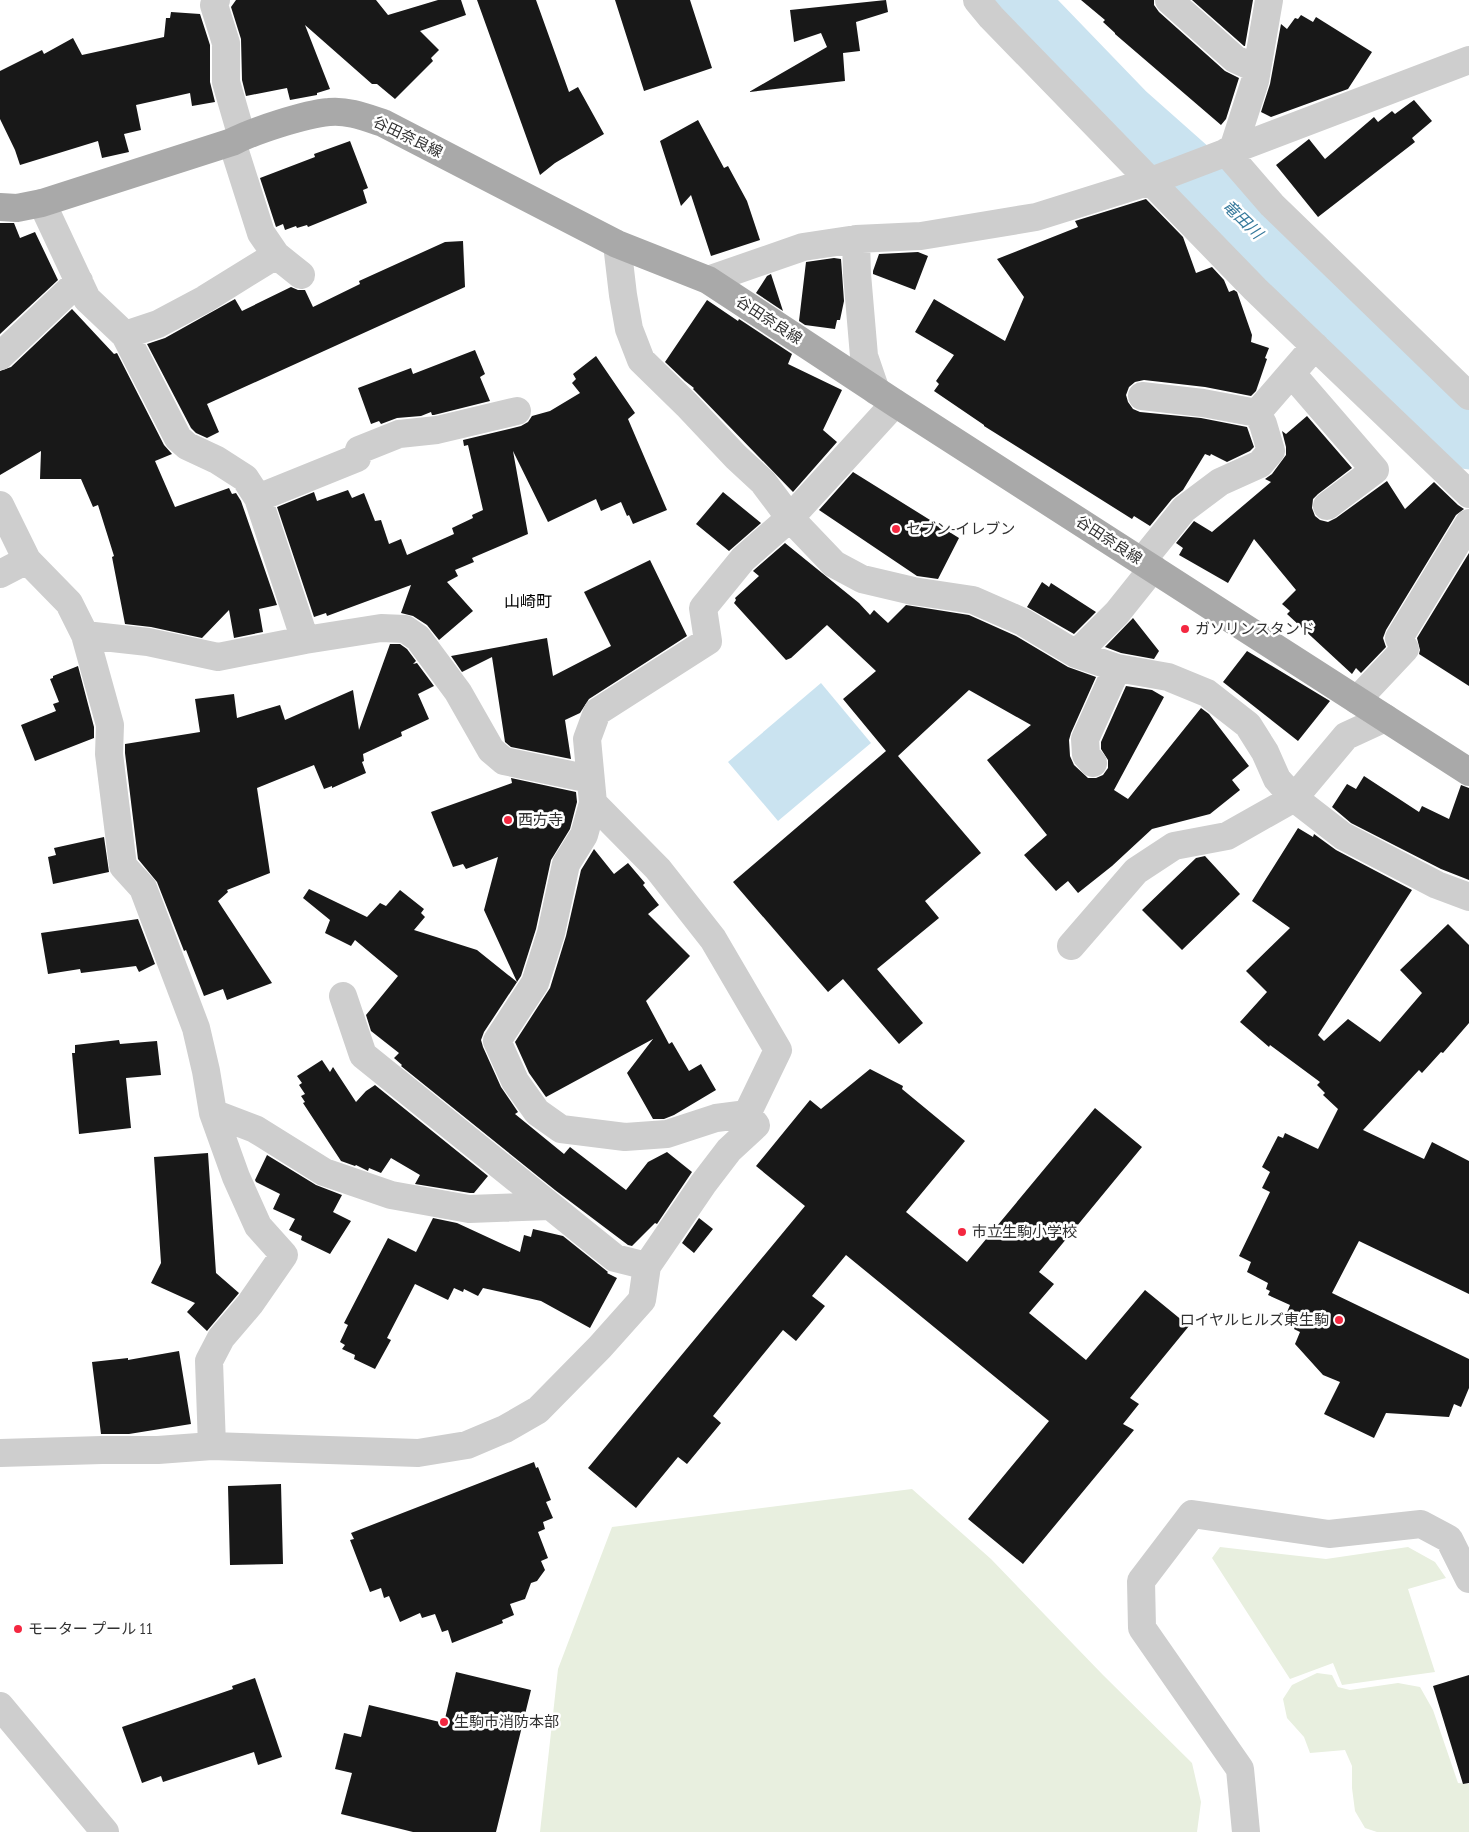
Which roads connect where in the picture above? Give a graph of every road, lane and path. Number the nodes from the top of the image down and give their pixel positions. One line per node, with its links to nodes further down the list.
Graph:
1 (216, 0): 7 (street)
2 (977, 0): 9 (street)
3 (1168, 0): 6 (street)
4 (1269, 0): 6 (street)
5 (1469, 60): 8 (street)
6 (1257, 69): 8 (street)
7 (237, 140): 10 (main road, 谷田奈良線); 13 (main road, 谷田奈良線); 14 (street)
8 (1222, 154): 9 (street); 23 (street)
9 (1155, 179): 12 (street); 19 (street)
10 (42, 203): 11 (main road, 谷田奈良線); 17 (street)
11 (0, 207)
12 (856, 240): 16 (street); 24 (street)
13 (617, 244): 16 (main road, 谷田奈良線); 31 (street)
14 (276, 255): 15 (street); 18 (street)
15 (301, 275)
16 (708, 280): 24 (main road, 谷田奈良線)
17 (79, 282): 18 (street); 20 (street)
18 (125, 335): 28 (street)
19 (1315, 346): 21 (street); 27 (street)
20 (0, 356)
21 (1292, 374): 26 (street); 30 (street)
22 (1142, 396): 26 (street)
23 (1469, 396)
24 (885, 397): 31 (street); 34 (main road, 谷田奈良線)
25 (517, 411): 28 (street)
26 (1257, 413): 34 (street)
27 (1469, 494)
28 (258, 498): 37 (street)
29 (0, 505): 33 (street)
30 (1327, 506)
31 (790, 518): 38 (street); 44 (street)
32 (1469, 524): 40 (street)
33 (27, 560): 35 (street); 36 (street)
34 (1147, 565): 38 (street); 40 (main road, 谷田奈良線)
35 (0, 574)
36 (85, 635): 37 (street); 49 (street)
37 (305, 640): 44 (street)
38 (1076, 654): 39 (street)
39 (1117, 668): 42 (street); 45 (street)
40 (1358, 700): 41 (main road, 谷田奈良線)
41 (1385, 718): 43 (main road, 谷田奈良線); 45 (street)
42 (1093, 763)
43 (1469, 772)
44 (591, 791): 50 (street); 50 (street)
45 (1294, 798): 46 (street); 47 (street)
46 (1469, 897)
47 (1070, 946)
48 (343, 996): 51 (street)
49 (213, 1113): 51 (street); 53 (street)
50 (748, 1114): 52 (street)
51 (550, 1206): 52 (street)
52 (647, 1266): 53 (street)
53 (212, 1446): 54 (street)
54 (0, 1453)
55 (1469, 1579): 58 (street)
56 (0, 1706): 57 (street)
57 (105, 1832)
58 (1246, 1832)

